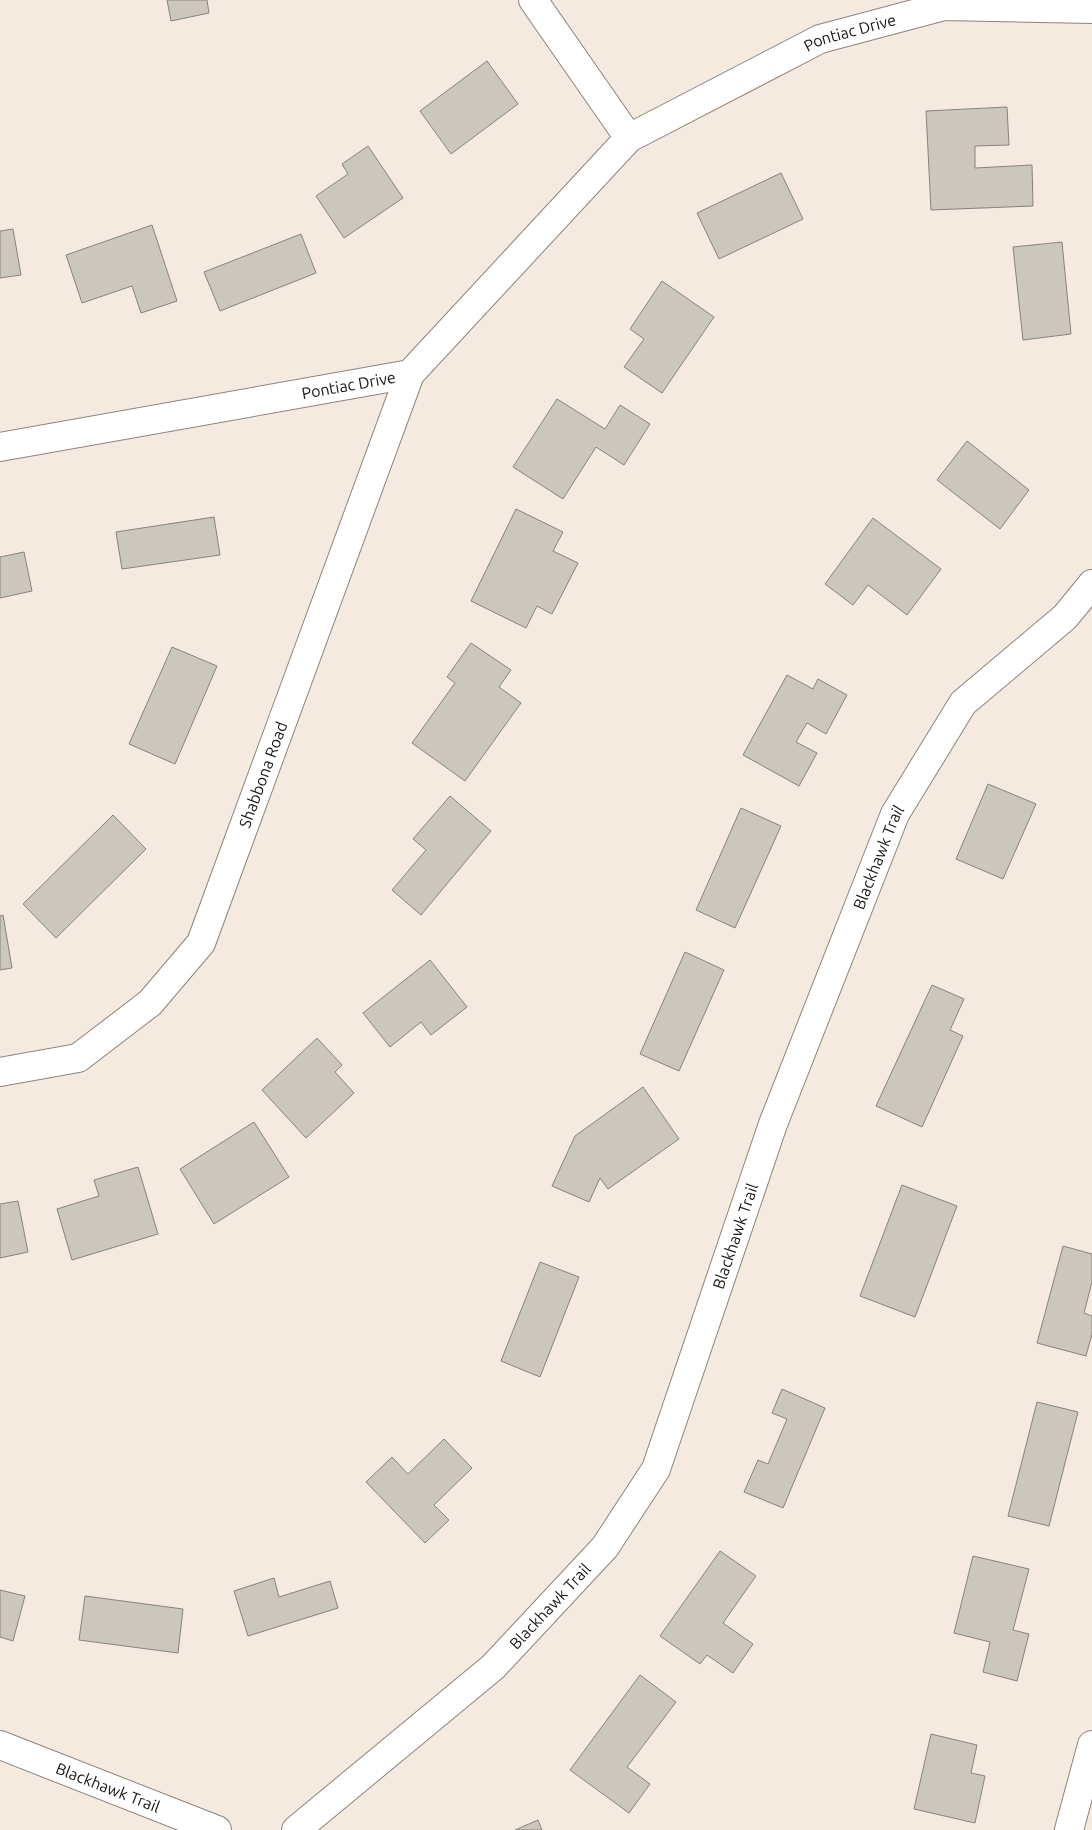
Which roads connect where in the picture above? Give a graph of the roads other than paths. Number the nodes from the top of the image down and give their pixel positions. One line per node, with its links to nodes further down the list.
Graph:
1 (533, 0): 3 (street)
2 (1092, 9): 3 (street, Pontiac Drive)
3 (628, 138): 4 (street, Pontiac Drive)
4 (410, 374): 5 (street, Pontiac Drive); 7 (street, Shabbona Road)
5 (0, 447)
6 (1092, 584): 11 (street, Blackhawk Trail)
7 (0, 1072)
8 (0, 1745): 10 (street, Blackhawk Trail)
9 (1092, 1745): 12 (street)
10 (217, 1830)
11 (296, 1830)
12 (1069, 1830)

